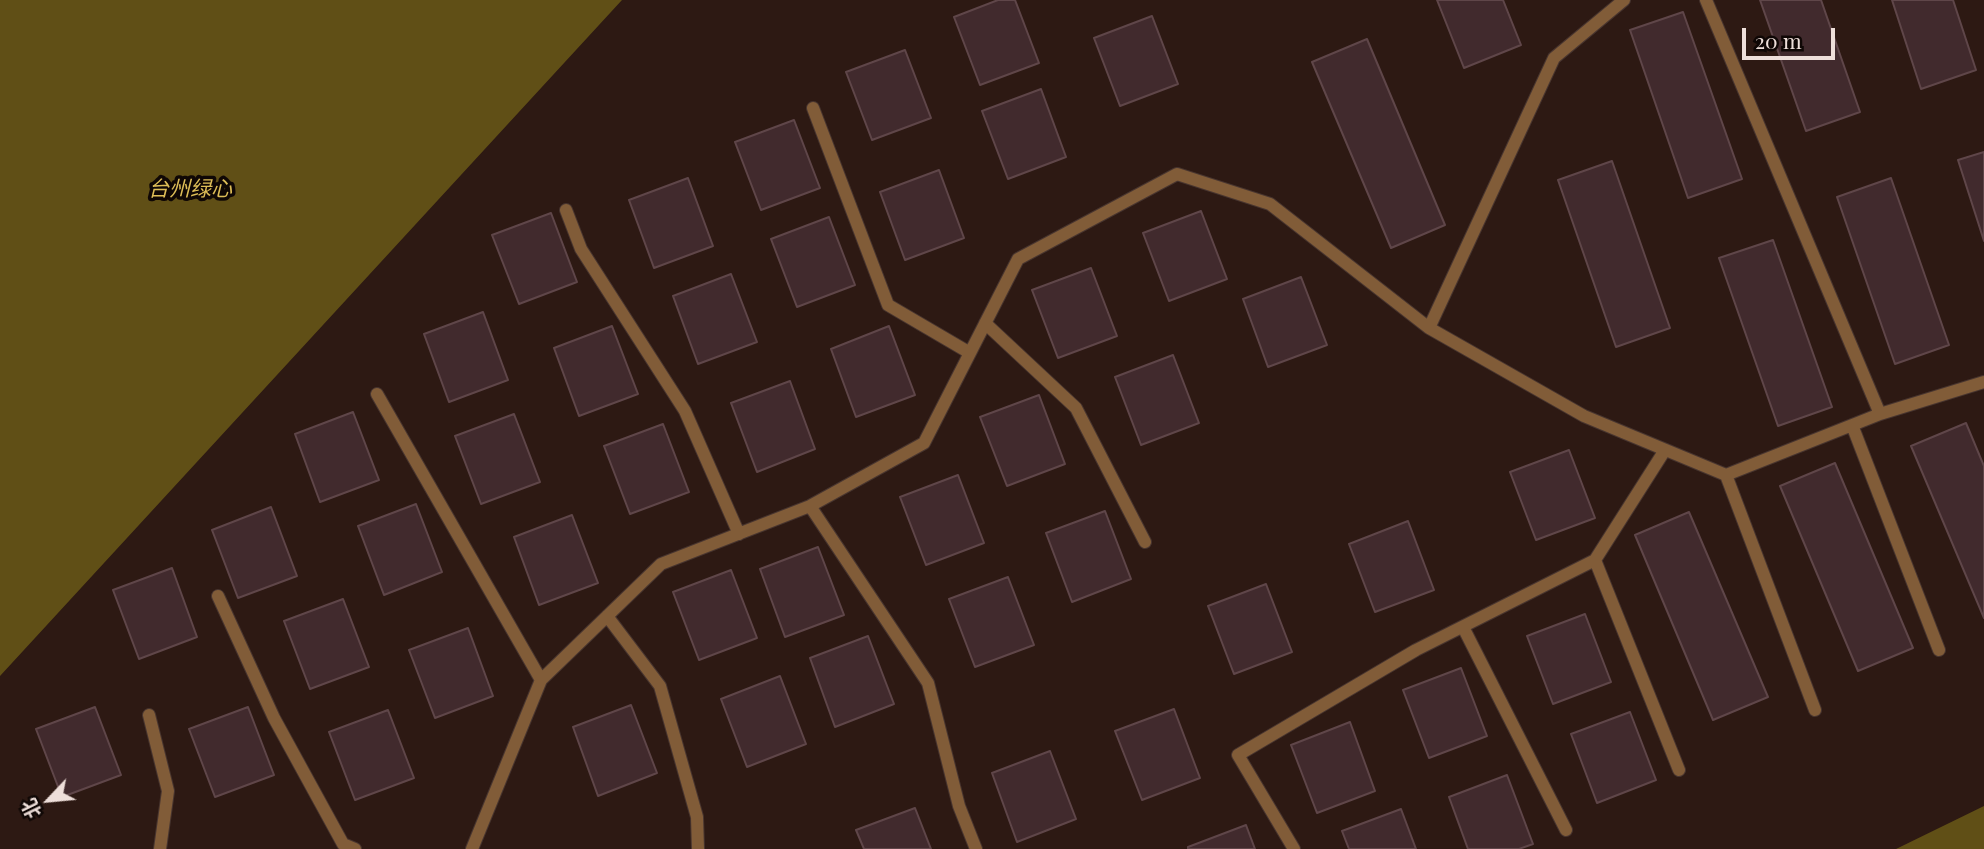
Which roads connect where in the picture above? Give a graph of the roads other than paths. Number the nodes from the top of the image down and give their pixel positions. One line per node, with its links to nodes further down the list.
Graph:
1 (1624, 0): 6 (lane)
2 (1706, 0): 10 (lane)
3 (813, 107): 7 (lane)
4 (566, 210): 15 (lane)
5 (985, 323): 6 (lane); 7 (lane); 16 (lane)
6 (1429, 328): 12 (lane)
7 (970, 353): 14 (lane)
8 (1984, 383): 10 (lane)
9 (377, 394): 22 (lane)
10 (1880, 414): 11 (lane)
11 (1852, 425): 13 (lane); 21 (lane)
12 (1665, 450): 13 (lane); 17 (lane)
13 (1726, 475): 23 (lane)
14 (810, 506): 15 (lane); 31 (lane)
15 (739, 534): 19 (lane)
16 (1144, 542)
17 (1595, 560): 20 (lane); 25 (lane)
18 (218, 596): 28 (lane)
19 (607, 616): 22 (lane); 30 (lane)
20 (1462, 627): 26 (lane); 32 (lane)
21 (1940, 650)
22 (541, 680): 29 (lane)
23 (1815, 710)
24 (149, 715): 27 (lane)
25 (1679, 770)
26 (1566, 830)
27 (160, 849)
28 (355, 849)
29 (472, 849)
30 (698, 849)
31 (975, 849)
32 (1294, 849)

